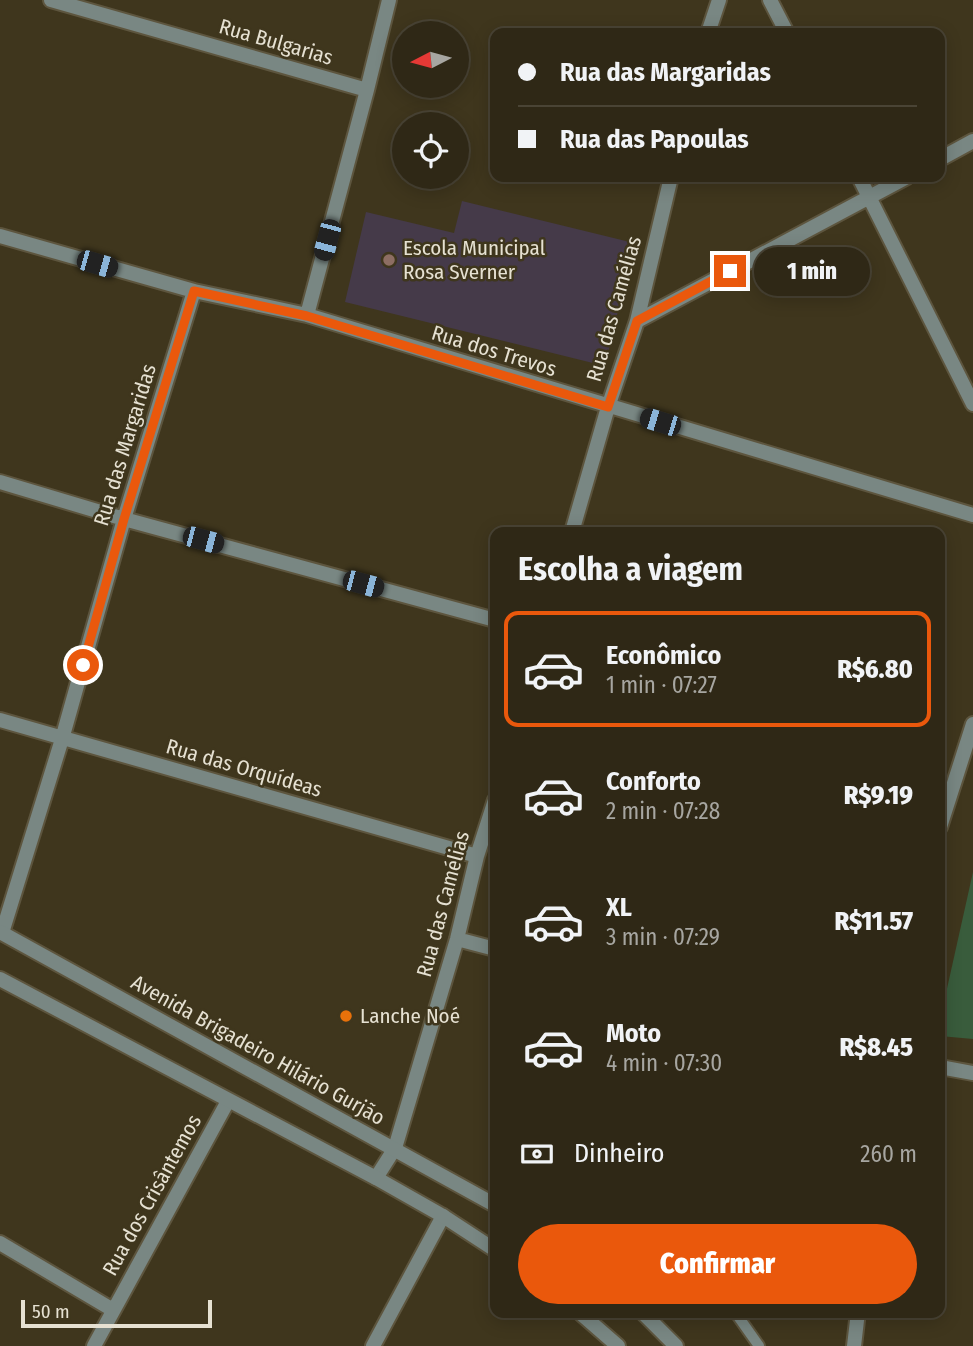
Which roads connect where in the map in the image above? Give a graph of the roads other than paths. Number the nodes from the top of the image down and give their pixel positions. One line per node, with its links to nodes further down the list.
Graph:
1 (51, 0): 7 (street, Rua Bulgarias)
2 (389, 0): 7 (street)
3 (719, 0): 5 (street)
4 (770, 0): 6 (street)
5 (710, 28)
6 (784, 28)
7 (367, 90): 16 (street)
8 (973, 141): 9 (street)
9 (945, 156)
10 (670, 182): 17 (street, Rua das Camélias)
11 (862, 182): 13 (street)
12 (898, 182): 13 (street)
13 (869, 197): 17 (street); 18 (street)
14 (0, 236): 15 (street, Rua dos Trevos)
15 (194, 291): 16 (street, Rua dos Trevos); 22 (street, Rua das Margaridas)
16 (307, 316): 19 (street, Rua dos Trevos)
17 (637, 321): 19 (street, Rua das Camélias)
18 (973, 404)
19 (608, 407): 21 (street, Rua dos Trevos); 23 (street, Rua das Camélias)
20 (0, 482): 22 (street)
21 (973, 515)
22 (124, 519): 24 (street); 27 (street, Rua das Margaridas)
23 (573, 527)
24 (490, 619)
25 (0, 720): 27 (street, Rua das Orquídeas)
26 (973, 723): 28 (street)
27 (62, 738): 30 (street, Rua das Orquídeas); 31 (street, Rua das Margaridas)
28 (945, 810)
29 (490, 816): 30 (street, Rua das Camélias)
30 (477, 856): 32 (street, Rua das Camélias)
31 (1, 933): 38 (street, Avenida Brigadeiro Hilário Gurjão)
32 (457, 939): 33 (street); 38 (street, Rua das Camélias)
33 (490, 948)
34 (0, 979): 37 (street)
35 (945, 1068): 36 (street)
36 (973, 1073)
37 (228, 1101): 39 (street); 44 (street, Rua dos Crisântemos)
38 (395, 1148): 39 (street, Rua das Camélias); 40 (street, Avenida Brigadeiro Hilário Gurjão)
39 (376, 1178): 41 (street)
40 (490, 1202)
41 (443, 1216): 43 (street); 50 (street)
42 (0, 1243): 44 (street)
43 (490, 1247)
44 (113, 1310): 49 (street, Rua dos Crisântemos)
45 (586, 1318): 51 (street)
46 (648, 1318): 52 (street)
47 (739, 1318): 53 (lane)
48 (857, 1318): 54 (street)
49 (94, 1346)
50 (373, 1346)
51 (618, 1346)
52 (676, 1346)
53 (759, 1346)
54 (854, 1346)

